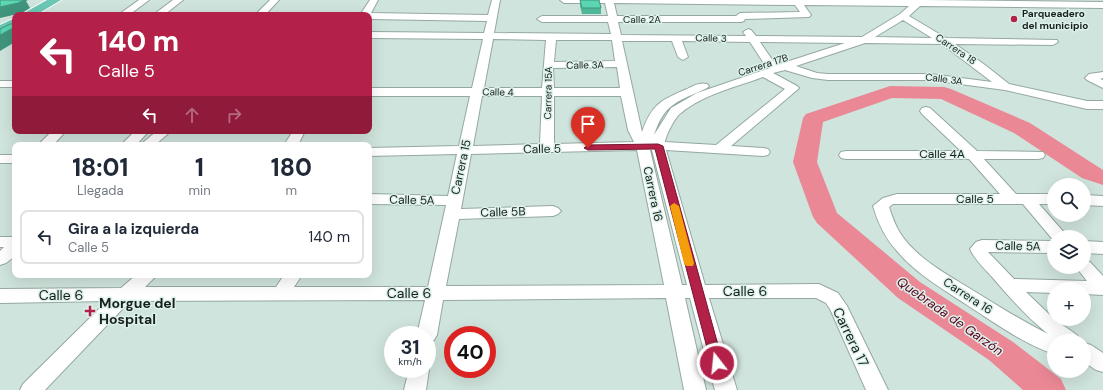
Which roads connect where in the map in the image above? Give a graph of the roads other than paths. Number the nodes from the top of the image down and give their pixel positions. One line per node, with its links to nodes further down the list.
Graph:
1 (55, 0): 18 (main road)
2 (69, 0): 19 (main road)
3 (144, 0): 20 (street)
4 (178, 0): 21 (street)
5 (275, 0): 22 (street)
6 (374, 0): 23 (street)
7 (496, 0): 27 (street, Carrera 15)
8 (564, 0): 9 (street)
9 (609, 0): 10 (street); 30 (street, Carrera 16)
10 (686, 1): 11 (street)
11 (730, 1): 13 (street); 28 (street)
12 (905, 1): 13 (street); 14 (street); 37 (street, Carrera 17B)
13 (798, 2): 28 (street, Calle 2A)
14 (920, 2): 15 (street); 26 (street, Carrera 17B)
15 (989, 2): 16 (street)
16 (1076, 5): 17 (street); 24 (street)
17 (1103, 5)
18 (33, 12)
19 (47, 12)
20 (127, 12)
21 (162, 12)
22 (263, 12)
23 (367, 12)
24 (1103, 14)
25 (372, 16): 27 (street)
26 (903, 16): 38 (street, Carrera 17B); 39 (street, Carrera 18)
27 (492, 18): 32 (street, Carrera 15)
28 (741, 18): 30 (street, Calle 2A); 36 (street)
29 (542, 19): 30 (street, Calle 2A)
30 (612, 19): 34 (street, Carrera 16)
31 (372, 35): 32 (street, Calle 3)
32 (489, 36): 33 (street, Calle 3); 52 (street, Carrera 15)
33 (551, 37): 34 (street, Calle 3); 43 (street, Carrera 15A)
34 (616, 37): 35 (street, Calle 3); 42 (street, Carrera 16)
35 (676, 38): 36 (street, Calle 3); 41 (street)
36 (752, 39): 37 (street, Calle 3); 45 (street)
37 (843, 40): 38 (street, Calle 3); 45 (street, Carrera 17B)
38 (864, 40): 39 (street, Calle 3); 44 (street, Carrera 17B)
39 (944, 40): 40 (street, Calle 3); 50 (street, Carrera 18)
40 (1053, 42)
41 (683, 56)
42 (621, 64): 43 (street, Calle 3A); 53 (street, Carrera 16)
43 (548, 65): 54 (street, Carrera 15A)
44 (782, 67): 45 (street, Carrera 17B); 50 (street, Calle 3A)
45 (766, 68): 63 (street, Carrera 17B); 63 (street, Carrera 17B); 66 (street)
46 (1103, 75): 49 (street)
47 (0, 84): 48 (street)
48 (12, 84)
49 (1103, 85)
50 (1005, 87): 55 (street, Calle 3A)
51 (372, 92): 52 (street, Calle 4)
52 (477, 92): 54 (street, Calle 4); 65 (street, Carrera 15)
53 (626, 92): 54 (street, Calle 4); 63 (street, Carrera 16)
54 (548, 93): 64 (street, Carrera 15A)
55 (1103, 105)
56 (926, 111): 69 (street)
57 (57, 134): 60 (street)
58 (140, 134): 61 (street)
59 (161, 134): 62 (street)
60 (48, 142)
61 (131, 142)
62 (151, 142)
63 (651, 147): 64 (street, Calle 5); 66 (street, Calle 5); 96 (street, Carrera 16); 97 (street, Carrera 16)
64 (547, 149): 65 (street, Calle 5)
65 (465, 150): 67 (street, Calle 5); 80 (street, Carrera 15)
66 (718, 150): 68 (street, Calle 5)
67 (372, 152)
68 (764, 152)
69 (972, 154): 70 (street, Calle 4A); 71 (street, Calle 4A); 76 (street)
70 (846, 155)
71 (1038, 155)
72 (0, 159): 73 (street)
73 (12, 159)
74 (372, 198): 80 (street, Calle 5A)
75 (897, 198): 76 (street, Calle 5); 104 (street, Carrera 16)
76 (1020, 199): 77 (street, Calle 5); 82 (street)
77 (1047, 199)
78 (1091, 200): 79 (street)
79 (1103, 201)
80 (453, 207): 81 (street, Calle 5B); 98 (street, Carrera 15)
81 (553, 211)
82 (1053, 230)
83 (0, 242): 84 (street)
84 (12, 242)
85 (1047, 247): 93 (street, Calle 5A)
86 (1091, 248): 87 (street)
87 (1103, 248)
88 (12, 250): 89 (street)
89 (0, 259)
90 (1091, 274): 94 (street)
91 (144, 278): 100 (street)
92 (291, 278): 99 (street)
93 (1008, 285): 94 (street); 103 (street)
94 (1103, 288)
95 (819, 291): 97 (street, Calle 6); 114 (street, Carrera 17)
96 (673, 292): 97 (street, Calle 6); 98 (street, Calle 6); 112 (street, Carrera 16)
97 (697, 292): 113 (street, Carrera 16)
98 (435, 293): 99 (street, Calle 6); 102 (street, Carrera 15)
99 (281, 294): 100 (street, Calle 6)
100 (124, 295): 101 (street, Calle 6); 110 (street)
101 (0, 296)
102 (428, 326)
103 (1061, 334)
104 (1047, 342)
105 (1091, 356): 107 (street)
106 (1091, 364): 108 (street)
107 (1103, 364)
108 (1103, 370)
109 (418, 378): 111 (street)
110 (31, 390)
111 (415, 390)
112 (695, 390)
113 (726, 390)
114 (877, 390)

